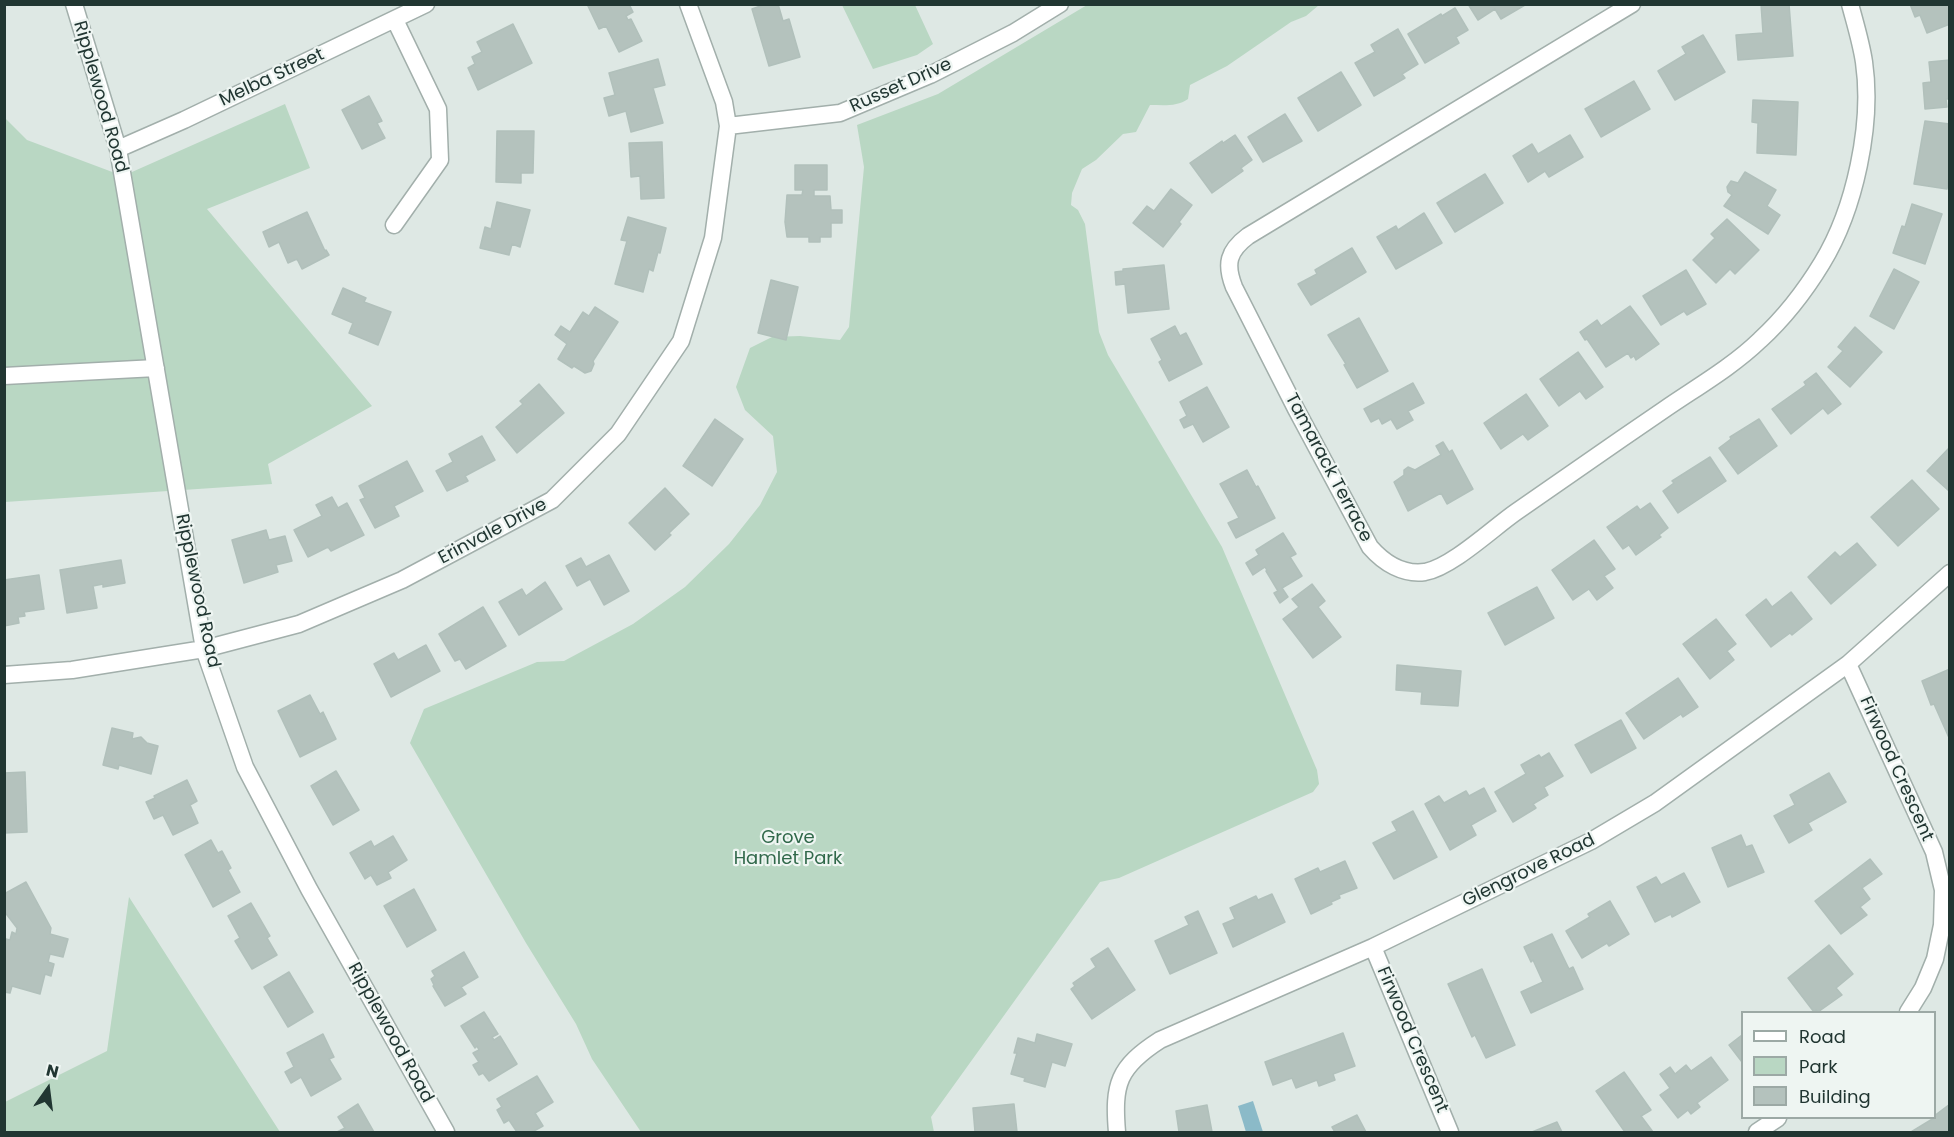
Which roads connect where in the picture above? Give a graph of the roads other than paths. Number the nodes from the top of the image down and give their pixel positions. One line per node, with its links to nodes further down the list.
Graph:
1 (74, 4): 9 (street, Ripplewood Road)
2 (426, 4): 7 (street, Melba Street)
3 (688, 4): 8 (street, Erinvale Drive)
4 (1060, 4): 8 (street, Russet Drive)
5 (1632, 4): 6 (street, Tamarack Terrace)
6 (1850, 4)
7 (395, 20): 9 (street, Melba Street); 10 (street)
8 (728, 126): 14 (street, Erinvale Drive)
9 (118, 149): 11 (street, Ripplewood Road)
10 (394, 225)
11 (156, 368): 12 (street); 14 (street, Ripplewood Road)
12 (4, 376)
13 (1950, 573): 15 (street, Glengrove Road)
14 (204, 649): 16 (street, Erinvale Drive); 20 (street, Ripplewood Road)
15 (1848, 664): 17 (street, Glengrove Road); 18 (street, Firwood Crescent)
16 (4, 675)
17 (1373, 947): 21 (street, Glengrove Road); 22 (street, Firwood Crescent)
18 (1909, 1011)
19 (1776, 1119): 23 (street)
20 (446, 1132)
21 (1117, 1132)
22 (1450, 1132)
23 (1756, 1132)

